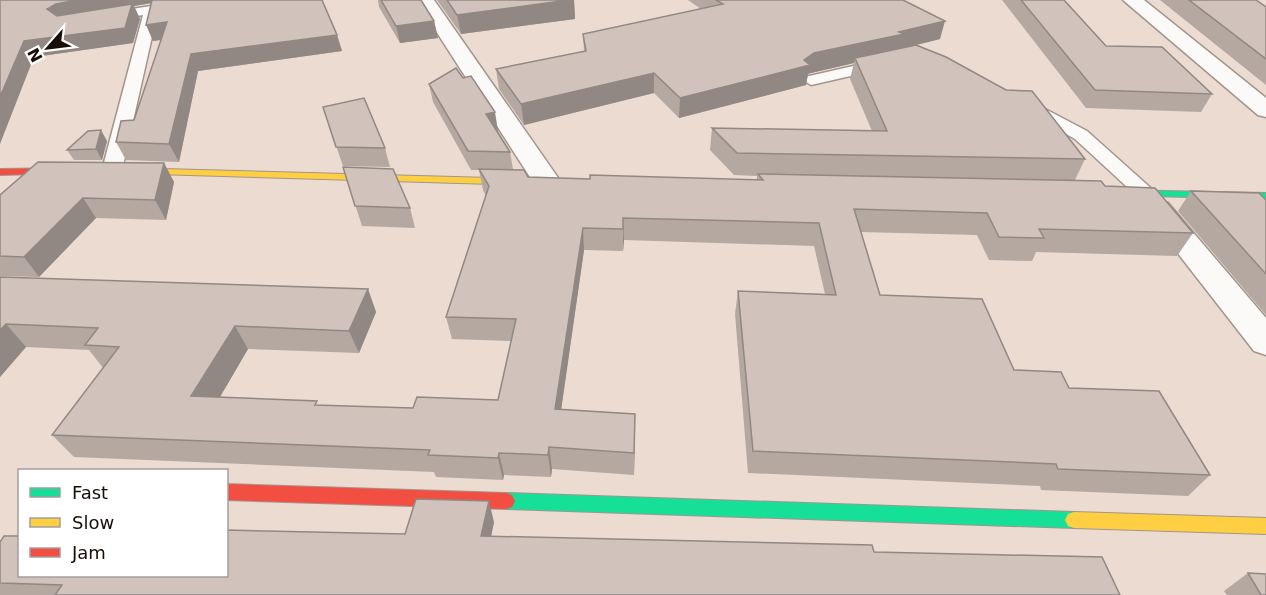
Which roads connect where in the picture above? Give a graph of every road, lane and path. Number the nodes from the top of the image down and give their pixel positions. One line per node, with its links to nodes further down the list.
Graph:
1 (425, 0): 10 (street)
2 (1132, 0): 7 (street)
3 (87, 21): 8 (lane)
4 (900, 60): 5 (lane)
5 (811, 80)
6 (1015, 99): 12 (lane)
7 (1266, 110)
8 (101, 170): 9 (street); 10 (street)
9 (0, 172)
10 (553, 182)
11 (1098, 193): 12 (street)
12 (1146, 194): 13 (street); 14 (street)
13 (1266, 196)
14 (1266, 342)
15 (228, 492): 16 (street)
16 (1266, 525)

